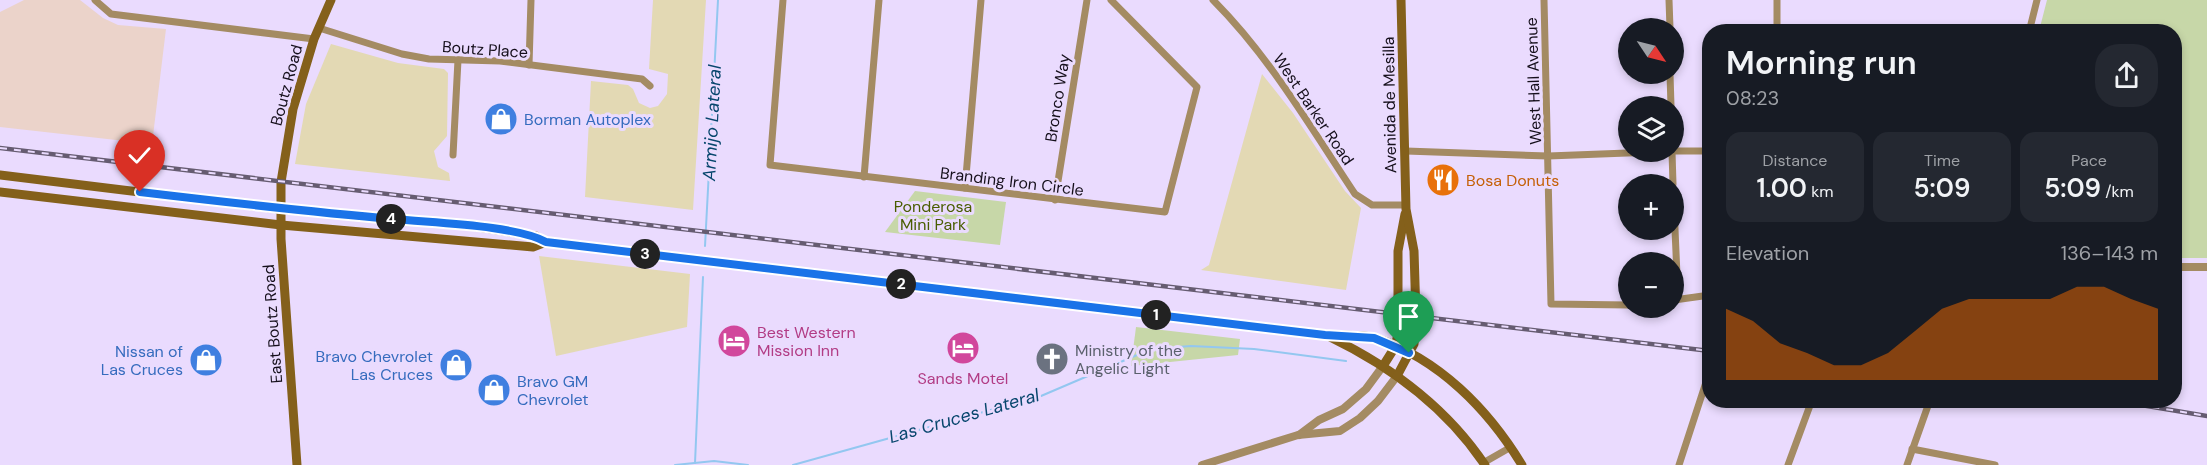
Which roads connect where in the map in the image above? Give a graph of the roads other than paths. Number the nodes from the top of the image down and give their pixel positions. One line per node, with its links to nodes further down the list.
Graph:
1 (95, 0): 19 (street)
2 (331, 0): 18 (main road, Boutz Road)
3 (531, 0): 21 (street)
4 (783, 0): 30 (street, Branding Iron Circle)
5 (879, 0): 30 (street)
6 (981, 0): 32 (street)
7 (1087, 0): 34 (street, Bronco Way)
8 (1111, 0): 34 (street, Branding Iron Circle)
9 (1214, 0): 35 (street, West Barker Road)
10 (1401, 0): 23 (main road, Avenida de Mesilla)
11 (1544, 0): 28 (street, West Hall Avenue)
12 (1669, 0): 15 (street)
13 (1777, 0): 16 (street)
14 (2037, 0): 17 (street)
15 (1670, 18)
16 (1777, 24)
17 (2031, 24)
18 (319, 28): 19 (main road, Boutz Road); 20 (street, Boutz Place)
19 (314, 39): 31 (main road, Boutz Road)
20 (458, 60): 21 (street, Boutz Place); 27 (street)
21 (529, 65): 22 (street, Boutz Place)
22 (650, 86)
23 (1406, 151): 28 (street); 35 (main road, Avenida de Mesilla)
24 (1684, 151): 25 (street)
25 (1702, 151)
26 (1618, 153): 28 (street)
27 (453, 155)
28 (1548, 156): 43 (street, West Hall Avenue)
29 (0, 175): 36 (main road)
30 (864, 177): 32 (street, Branding Iron Circle)
31 (281, 182): 36 (main road, East Boutz Road)
32 (965, 188): 34 (street, Branding Iron Circle)
33 (0, 192): 37 (main road)
34 (1055, 200)
35 (1406, 207): 45 (main road, Avenida de Mesilla); 46 (main road, Avenida de Mesilla)
36 (279, 209): 37 (main road, East Boutz Road); 38 (main road)
37 (281, 225): 38 (main road); 56 (main road, East Boutz Road)
38 (546, 242): 44 (main road)
39 (2182, 267): 40 (street)
40 (2207, 267)
41 (1702, 296): 42 (street)
42 (1684, 298)
43 (1618, 305)
44 (1325, 335): 45 (main road); 47 (main road)
45 (1395, 347): 46 (main road); 47 (main road, Avenida de Mesilla)
46 (1409, 353): 48 (main road, Avenida de Mesilla); 53 (main road)
47 (1383, 366): 48 (main road); 52 (street)
48 (1397, 376): 52 (street); 55 (main road)
49 (1702, 394): 59 (street)
50 (1809, 408): 60 (street)
51 (1927, 408): 54 (street)
52 (1298, 435): 57 (street)
53 (1511, 447): 55 (street); 58 (main road)
54 (1912, 449): 61 (street); 62 (street)
55 (1484, 464)
56 (297, 465)
57 (1202, 465)
58 (1522, 465)
59 (1679, 465)
60 (1788, 465)
61 (1907, 465)
62 (1995, 465)

